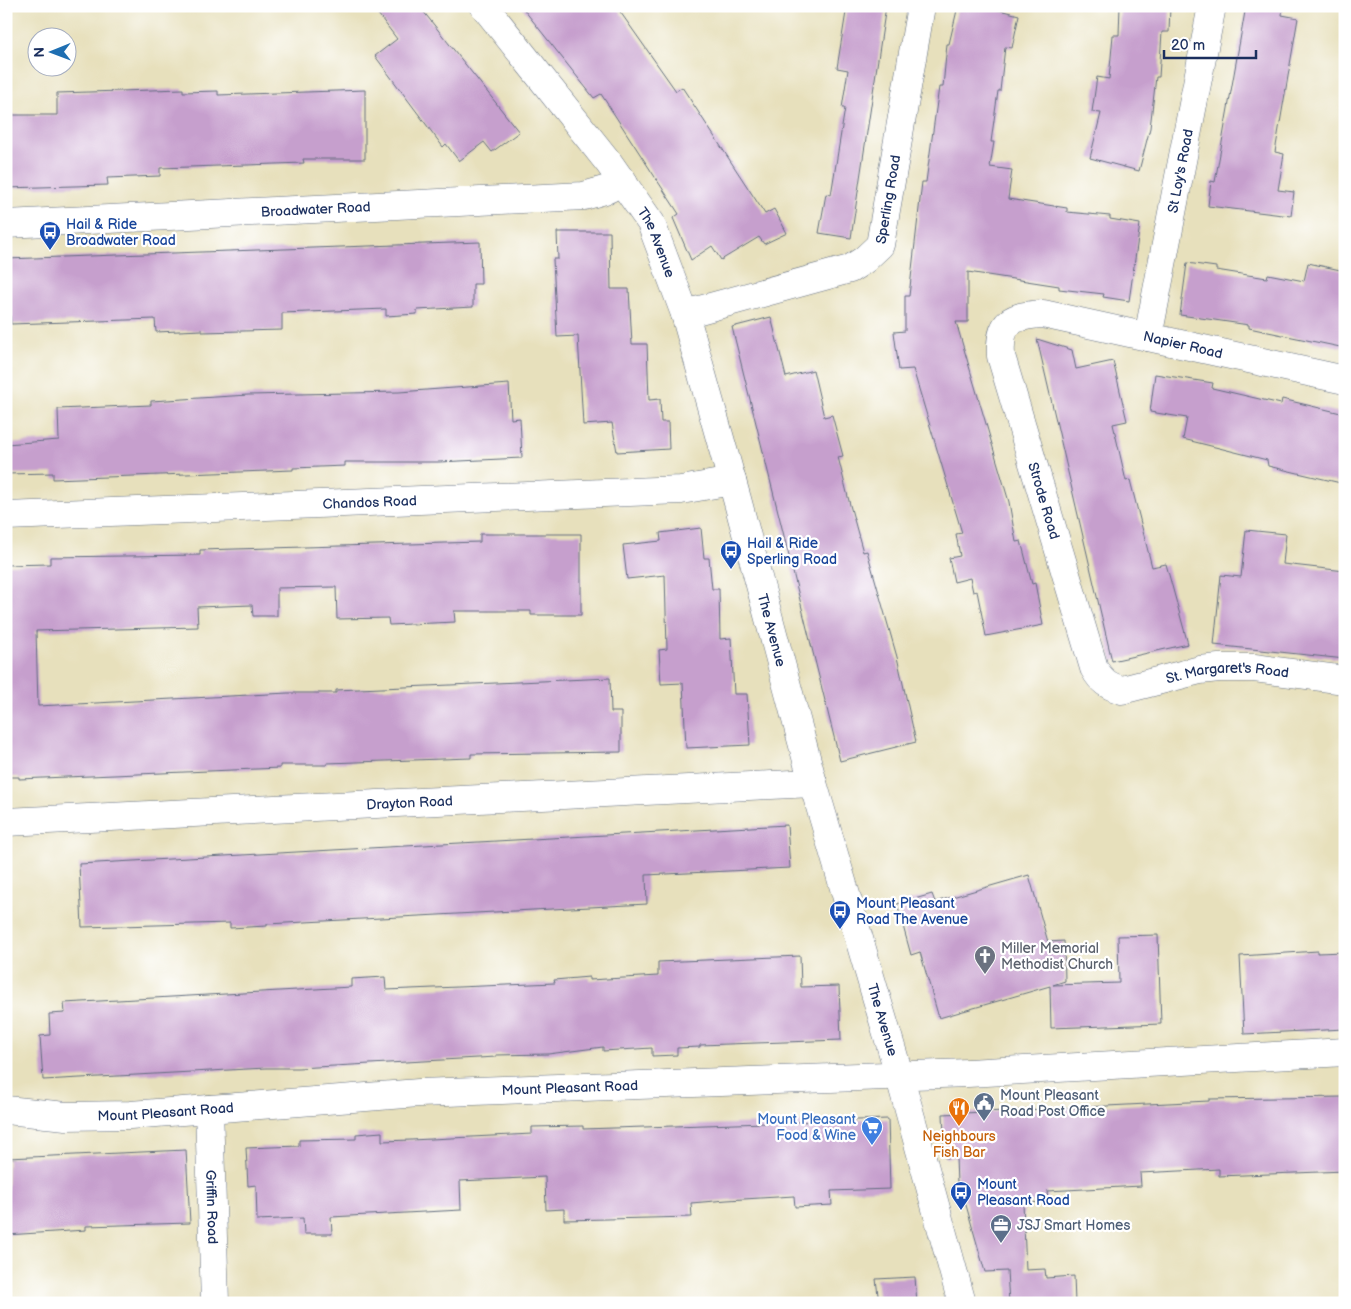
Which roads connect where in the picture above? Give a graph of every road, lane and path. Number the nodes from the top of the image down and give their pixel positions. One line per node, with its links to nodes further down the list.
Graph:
1 (484, 6): 4 (street, The Avenue)
2 (921, 6): 6 (street, Sperling Road)
3 (1212, 6): 8 (street, St Loy's Road)
4 (623, 181): 5 (street, Broadwater Road); 6 (street, The Avenue)
5 (6, 224)
6 (685, 314): 10 (street, The Avenue)
7 (1022, 315): 8 (street, Napier Road); 13 (street, Strode Road)
8 (1148, 337): 9 (street, Napier Road)
9 (1345, 380)
10 (732, 482): 11 (street, Chandos Road); 14 (street, The Avenue)
11 (6, 516)
12 (1345, 680): 13 (street, St. Margaret's Road)
13 (1111, 687)
14 (812, 783): 15 (street, Drayton Road); 17 (street, The Avenue)
15 (6, 822)
16 (1345, 1052): 17 (street, Mount Pleasant Road)
17 (899, 1074): 18 (street, Mount Pleasant Road); 21 (street, The Avenue)
18 (210, 1109): 19 (street, Mount Pleasant Road); 20 (street, Griffin Road)
19 (6, 1110)
20 (215, 1303)
21 (962, 1303)

